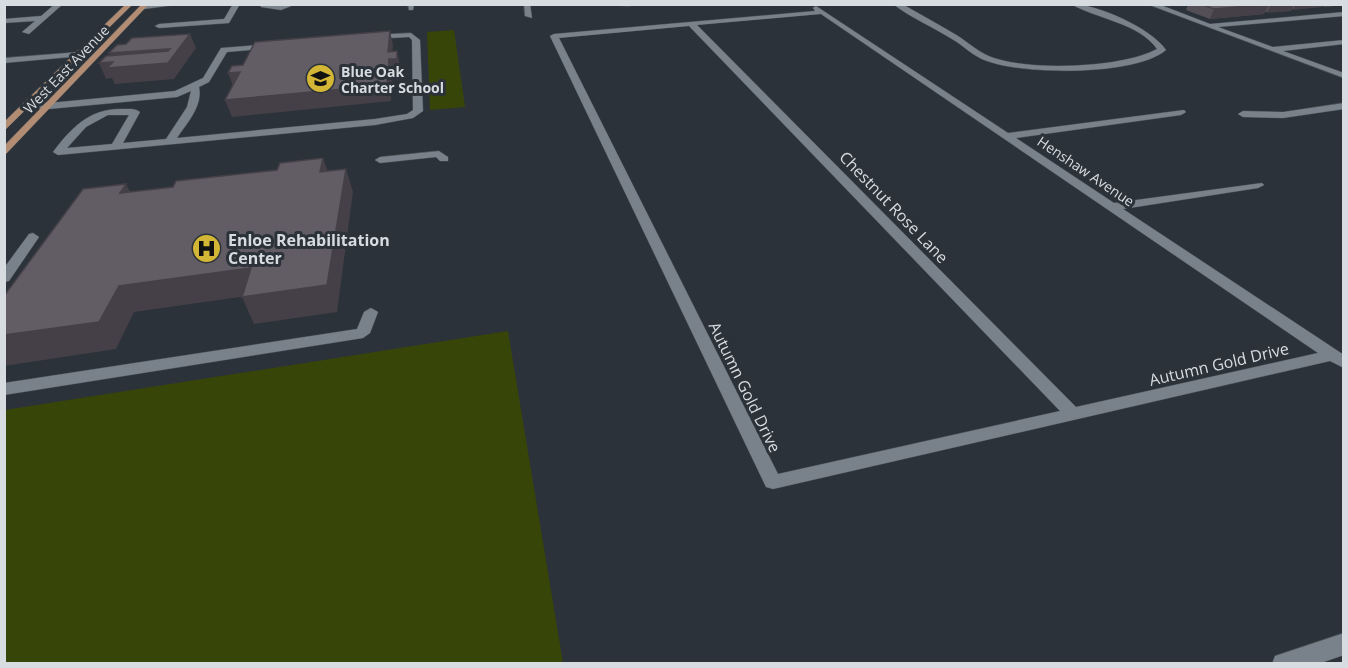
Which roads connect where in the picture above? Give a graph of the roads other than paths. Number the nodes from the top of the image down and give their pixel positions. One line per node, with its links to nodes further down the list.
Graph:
1 (60, 4): 17 (street)
2 (130, 4): 29 (main road, West East Avenue)
3 (180, 4): 13 (street)
4 (237, 4): 20 (street)
5 (264, 4): 6 (street)
6 (293, 4)
7 (527, 4): 16 (street)
8 (596, 4): 9 (street)
9 (630, 4)
10 (896, 4): 11 (street)
11 (1074, 4)
12 (1150, 4): 21 (street)
13 (145, 6): 33 (main road, West East Avenue)
14 (817, 8): 19 (street, Autumn Gold Drive); 40 (street, Henshaw Avenue)
15 (1344, 14): 21 (street)
16 (530, 16)
17 (42, 18): 18 (street); 22 (street)
18 (4, 21)
19 (692, 24): 53 (street, Chestnut Rose Lane); 53 (street, Autumn Gold Drive)
20 (159, 26)
21 (1207, 26): 27 (street)
22 (26, 32)
23 (367, 37): 41 (street)
24 (1344, 42): 27 (street)
25 (276, 45): 32 (street)
26 (43, 50): 28 (street)
27 (1272, 50): 31 (street)
28 (4, 54)
29 (79, 54): 30 (street); 34 (main road, West East Avenue)
30 (4, 61)
31 (1344, 76)
32 (195, 87): 33 (street); 35 (street); 41 (street)
33 (56, 99): 34 (street); 35 (main road, West East Avenue)
34 (28, 105): 35 (street); 39 (main road, West East Avenue)
35 (49, 106): 43 (main road, West East Avenue)
36 (1344, 106): 38 (street)
37 (1181, 112): 40 (street)
38 (1243, 114)
39 (4, 128)
40 (1006, 136): 47 (street, Henshaw Avenue)
41 (170, 141): 42 (street)
42 (115, 147): 42 (street)
43 (4, 153)
44 (444, 159): 45 (street)
45 (380, 160)
46 (1258, 185): 47 (street)
47 (1112, 207): 51 (street, Henshaw Avenue)
48 (33, 237): 49 (street)
49 (4, 278)
50 (371, 312): 52 (street)
51 (1338, 359): 53 (street, Autumn Gold Drive)
52 (4, 389)
53 (1073, 414)
54 (1344, 644): 55 (street)
55 (1283, 663)

